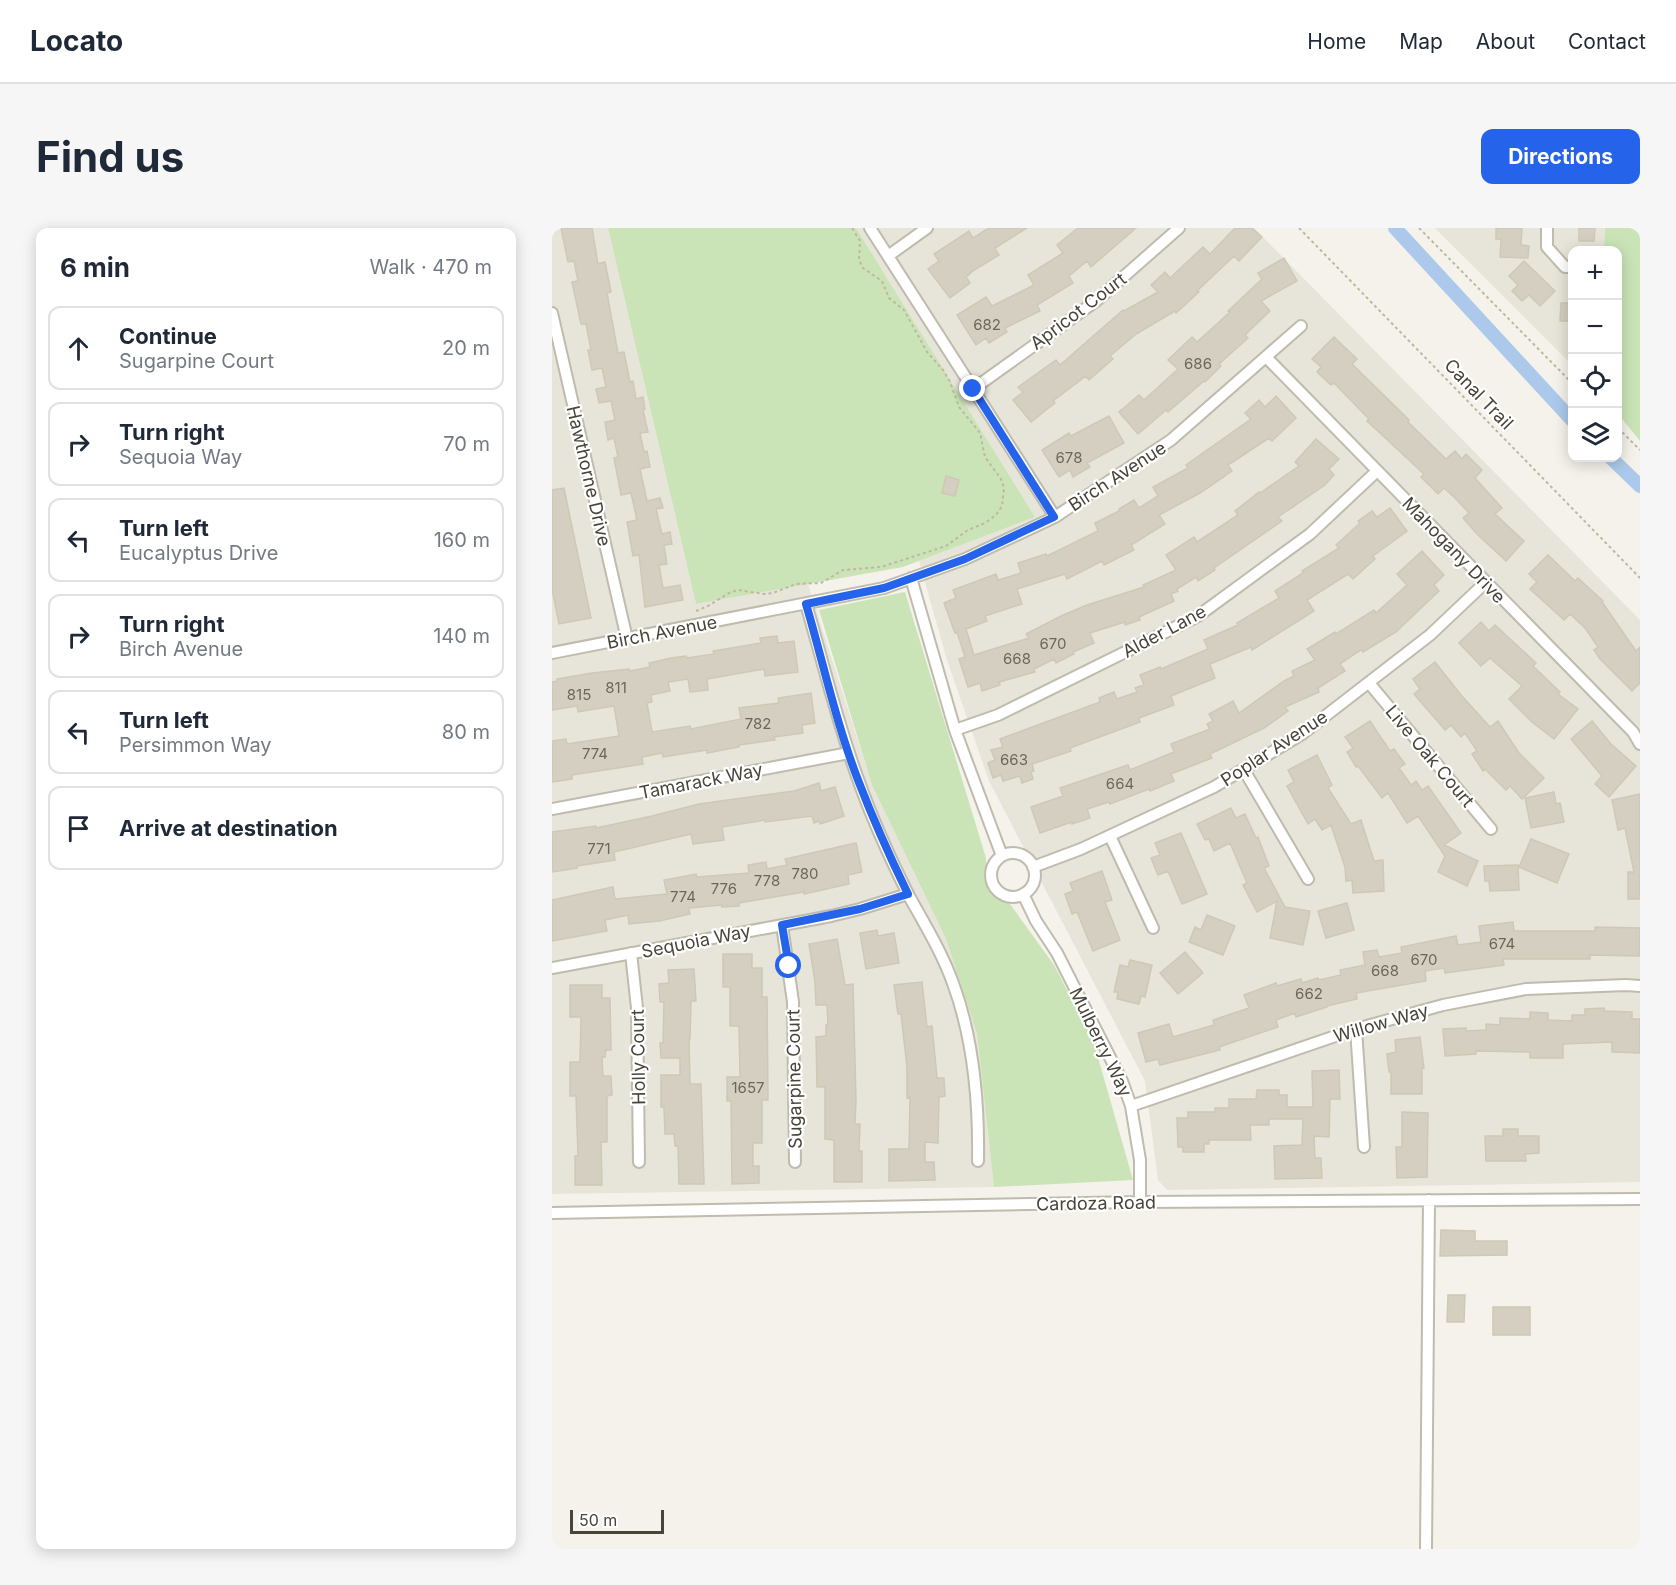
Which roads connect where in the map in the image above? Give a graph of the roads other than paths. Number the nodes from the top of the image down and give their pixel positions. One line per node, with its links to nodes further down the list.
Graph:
1 (870, 228): 5 (street)
2 (927, 228): 5 (street)
3 (1179, 228): 10 (street, Apricot Court)
4 (1547, 228): 6 (street)
5 (888, 256): 10 (street)
6 (1568, 267)
7 (552, 313): 16 (street, Hawthorne Drive)
8 (1301, 326): 9 (street, Birch Avenue)
9 (1266, 357): 11 (street, Mahogany Drive); 12 (street, Birch Avenue)
10 (973, 389): 12 (street)
11 (1377, 471): 14 (street, Mahogany Drive); 19 (street, Alder Lane)
12 (1054, 517): 13 (street, Birch Avenue)
13 (911, 578): 15 (street, Birch Avenue); 19 (street)
14 (1486, 582): 18 (street, Poplar Avenue); 20 (street, Mahogany Drive)
15 (806, 604): 16 (street, Birch Avenue); 21 (street)
16 (627, 639): 17 (street, Birch Avenue)
17 (552, 653)
18 (1369, 683): 22 (street, Poplar Avenue); 24 (street, Live Oak Court)
19 (955, 730): 26 (street)
20 (1640, 744)
21 (849, 753): 23 (street, Tamarack Way); 29 (street)
22 (1244, 770): 25 (street, Poplar Avenue); 28 (street)
23 (552, 809)
24 (1491, 829)
25 (1110, 836): 27 (street, Poplar Avenue); 32 (street)
26 (1002, 856): 27 (street); 30 (street)
27 (1033, 867): 30 (street)
28 (1308, 879)
29 (908, 894): 31 (street, Sequoia Way); 39 (street)
30 (1023, 894): 37 (street, Mulberry Way)
31 (782, 925): 33 (street, Sequoia Way); 41 (street, Sugarpine Court)
32 (1153, 928)
33 (632, 953): 34 (street, Sequoia Way); 40 (street, Holly Court)
34 (552, 968)
35 (1640, 986): 36 (street, Willow Way)
36 (1356, 1029): 37 (street, Willow Way); 38 (street)
37 (1131, 1106): 44 (street, Mulberry Way)
38 (1364, 1147)
39 (978, 1161)
40 (639, 1162)
41 (795, 1162)
42 (1640, 1199): 43 (street, Cardoza Road)
43 (1429, 1200): 44 (street, Cardoza Road); 46 (street)
44 (1140, 1202): 45 (street, Cardoza Road)
45 (552, 1213)
46 (1426, 1549)

